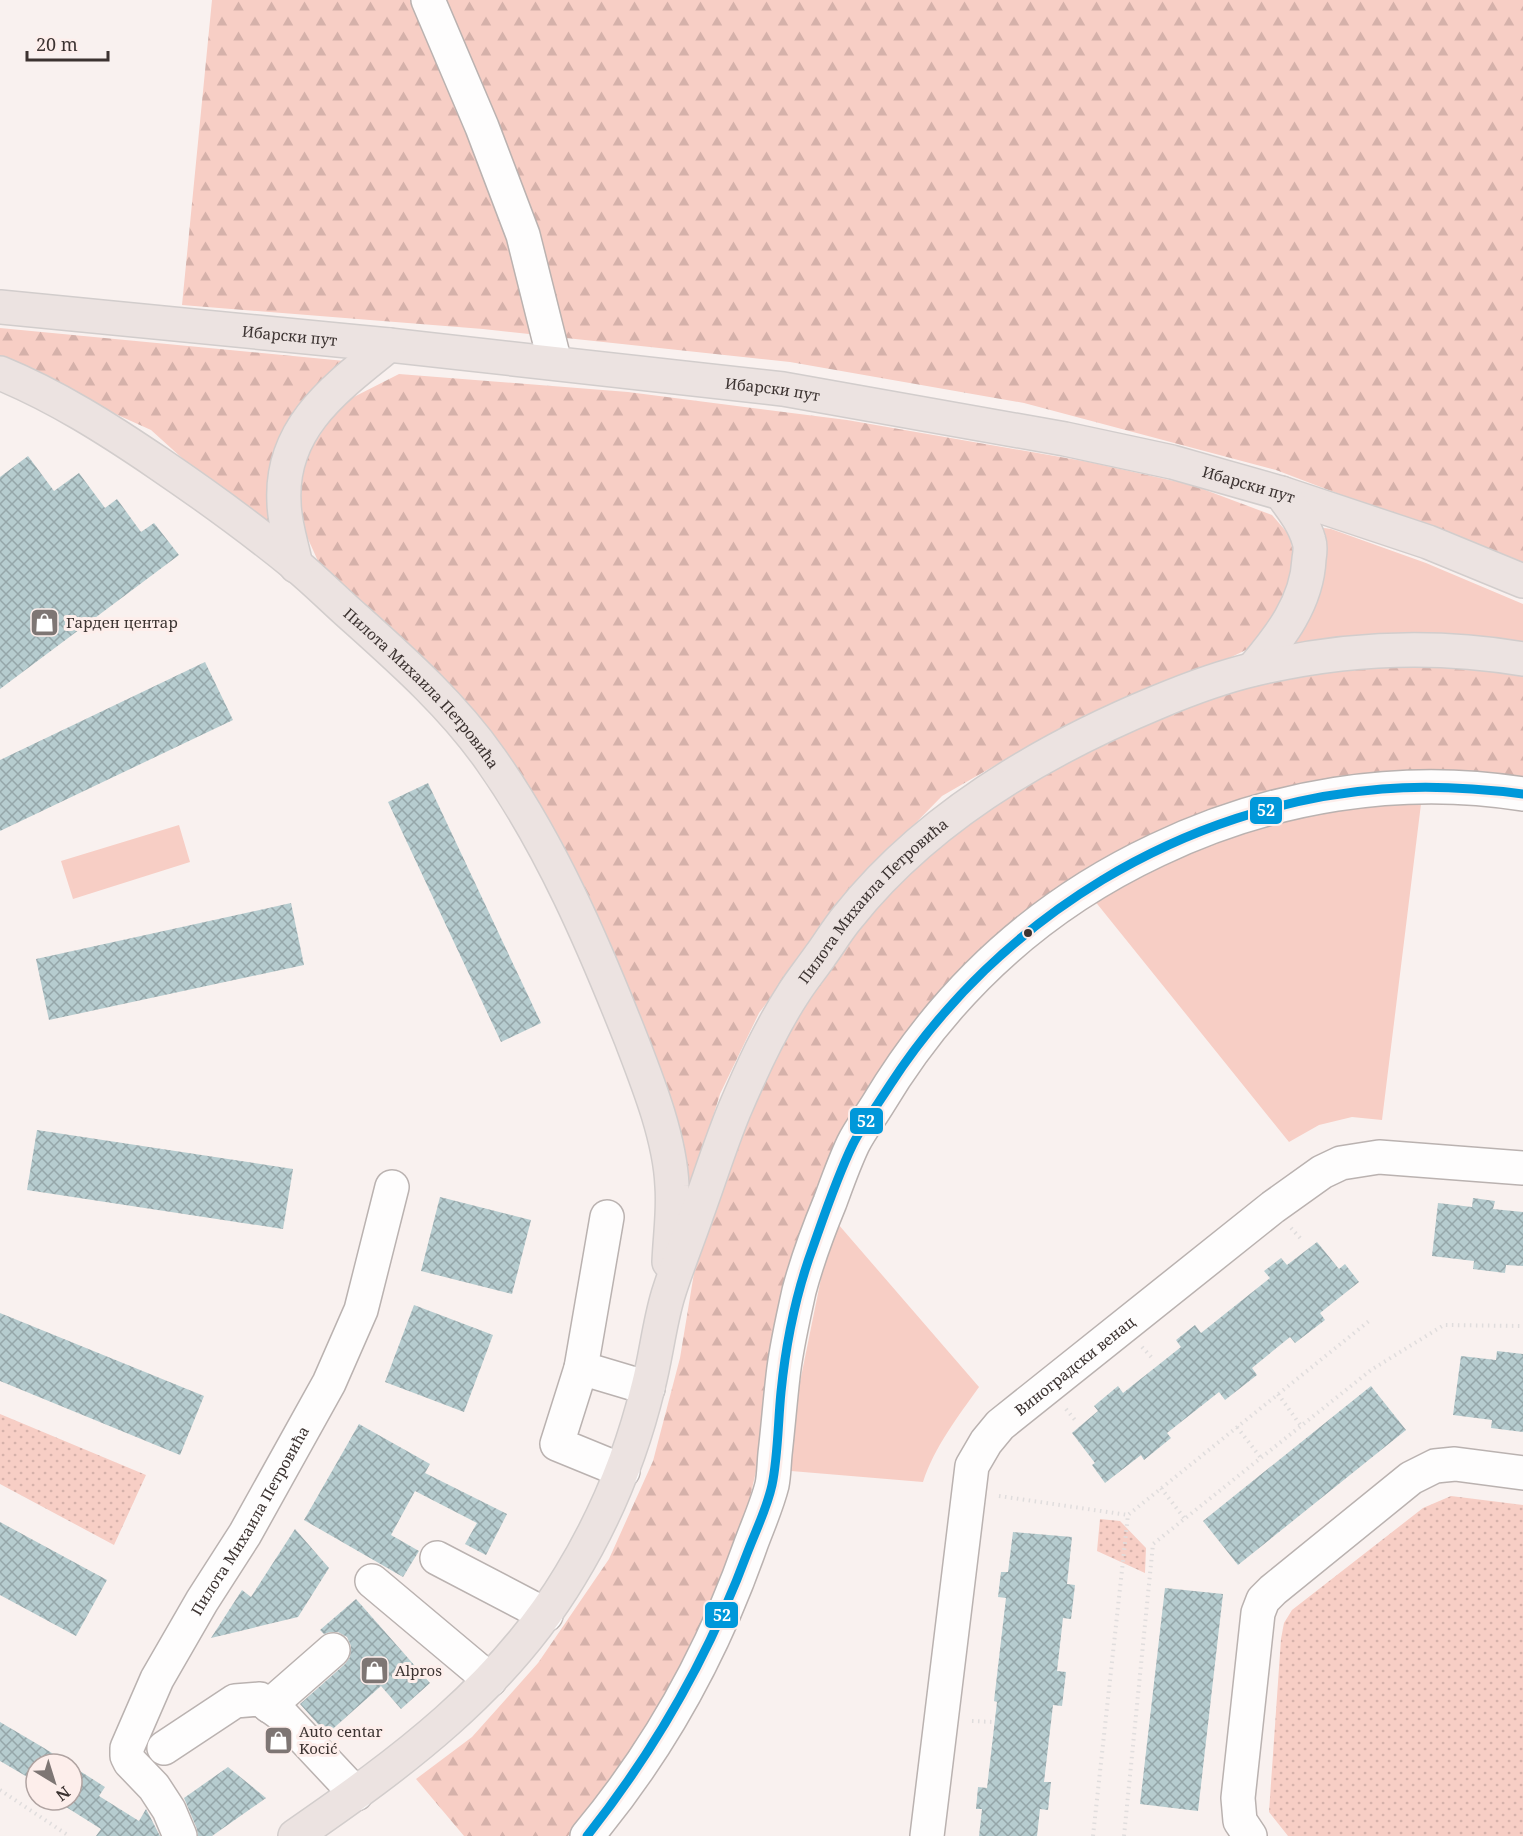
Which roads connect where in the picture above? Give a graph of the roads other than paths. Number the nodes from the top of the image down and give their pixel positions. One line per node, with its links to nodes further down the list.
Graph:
1 (428, 0): 4 (street)
2 (0, 307): 3 (main road, Ибарски пут)
3 (389, 345): 4 (main road, Ибарски пут); 7 (main road)
4 (555, 363): 6 (main road, Ибарски пут)
5 (0, 373): 7 (main road, Пилота Михаила Петровића)
6 (1281, 493): 8 (main road, Ибарски пут); 10 (main road)
7 (296, 566): 15 (main road, Пилота Михаила Петровића)
8 (1523, 581)
9 (1523, 659): 10 (main road, Пилота Михаила Петровића)
10 (1253, 669): 15 (main road, Пилота Михаила Петровића)
11 (1523, 794): 30 (street)
12 (1523, 1168): 31 (street, Виноградски венац)
13 (392, 1187): 28 (street, Пилота Михаила Петровића)
14 (607, 1217): 16 (street)
15 (668, 1297): 17 (main road, Пилота Михаила Петровића)
16 (581, 1368): 17 (street); 18 (street)
17 (648, 1388): 18 (main road, Пилота Михаила Петровића)
18 (623, 1471): 22 (main road, Пилота Михаила Петровића)
19 (1523, 1473): 32 (street)
20 (437, 1558): 22 (street)
21 (372, 1581): 24 (street)
22 (546, 1615): 24 (main road, Пилота Михаила Петровића)
23 (333, 1650): 25 (street)
24 (490, 1680): 27 (main road, Пилота Михаила Петровића)
25 (269, 1706): 26 (street); 27 (street)
26 (164, 1748)
27 (356, 1794): 29 (main road, Пилота Михаила Петровића)
28 (180, 1836)
29 (295, 1836)
30 (587, 1836)
31 (927, 1836)
32 (1250, 1836)

